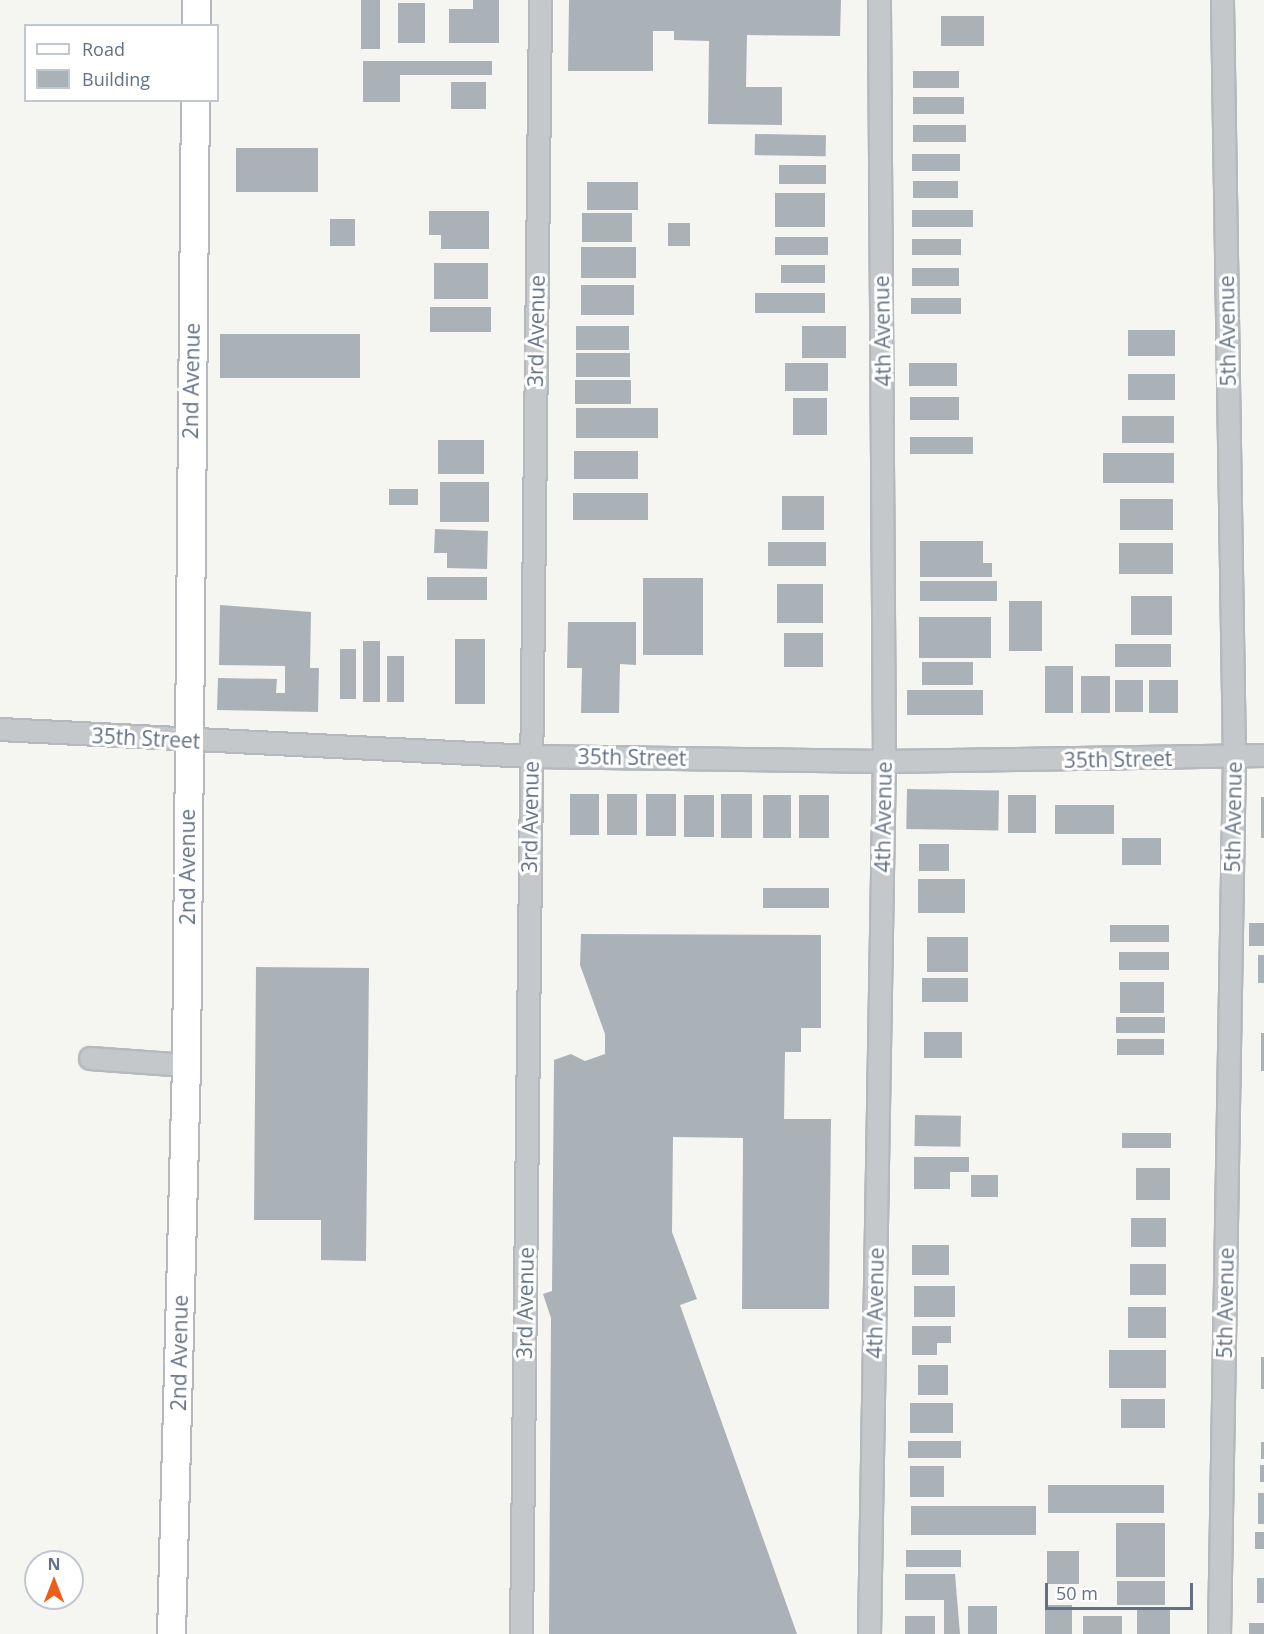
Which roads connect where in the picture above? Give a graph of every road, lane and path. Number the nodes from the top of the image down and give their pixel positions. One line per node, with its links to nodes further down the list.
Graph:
1 (196, 0): 5 (main road)
2 (540, 0): 10 (street, 3rd Avenue)
3 (879, 0): 12 (street, 4th Avenue)
4 (1222, 0): 11 (street, 5th Avenue)
5 (196, 24)
6 (195, 102): 8 (main road, 2nd Avenue)
7 (0, 729): 8 (street, 35th Street)
8 (187, 741): 10 (street, 35th Street); 14 (main road, 2nd Avenue)
9 (1264, 755): 11 (street, 35th Street)
10 (531, 756): 12 (street, 35th Street); 16 (street, 3rd Avenue)
11 (1234, 758): 12 (street, 35th Street); 18 (street, 5th Avenue)
12 (884, 761): 17 (street, 4th Avenue)
13 (90, 1058): 14 (street)
14 (186, 1065): 15 (main road, 2nd Avenue)
15 (171, 1634)
16 (520, 1634)
17 (869, 1634)
18 (1219, 1634)

